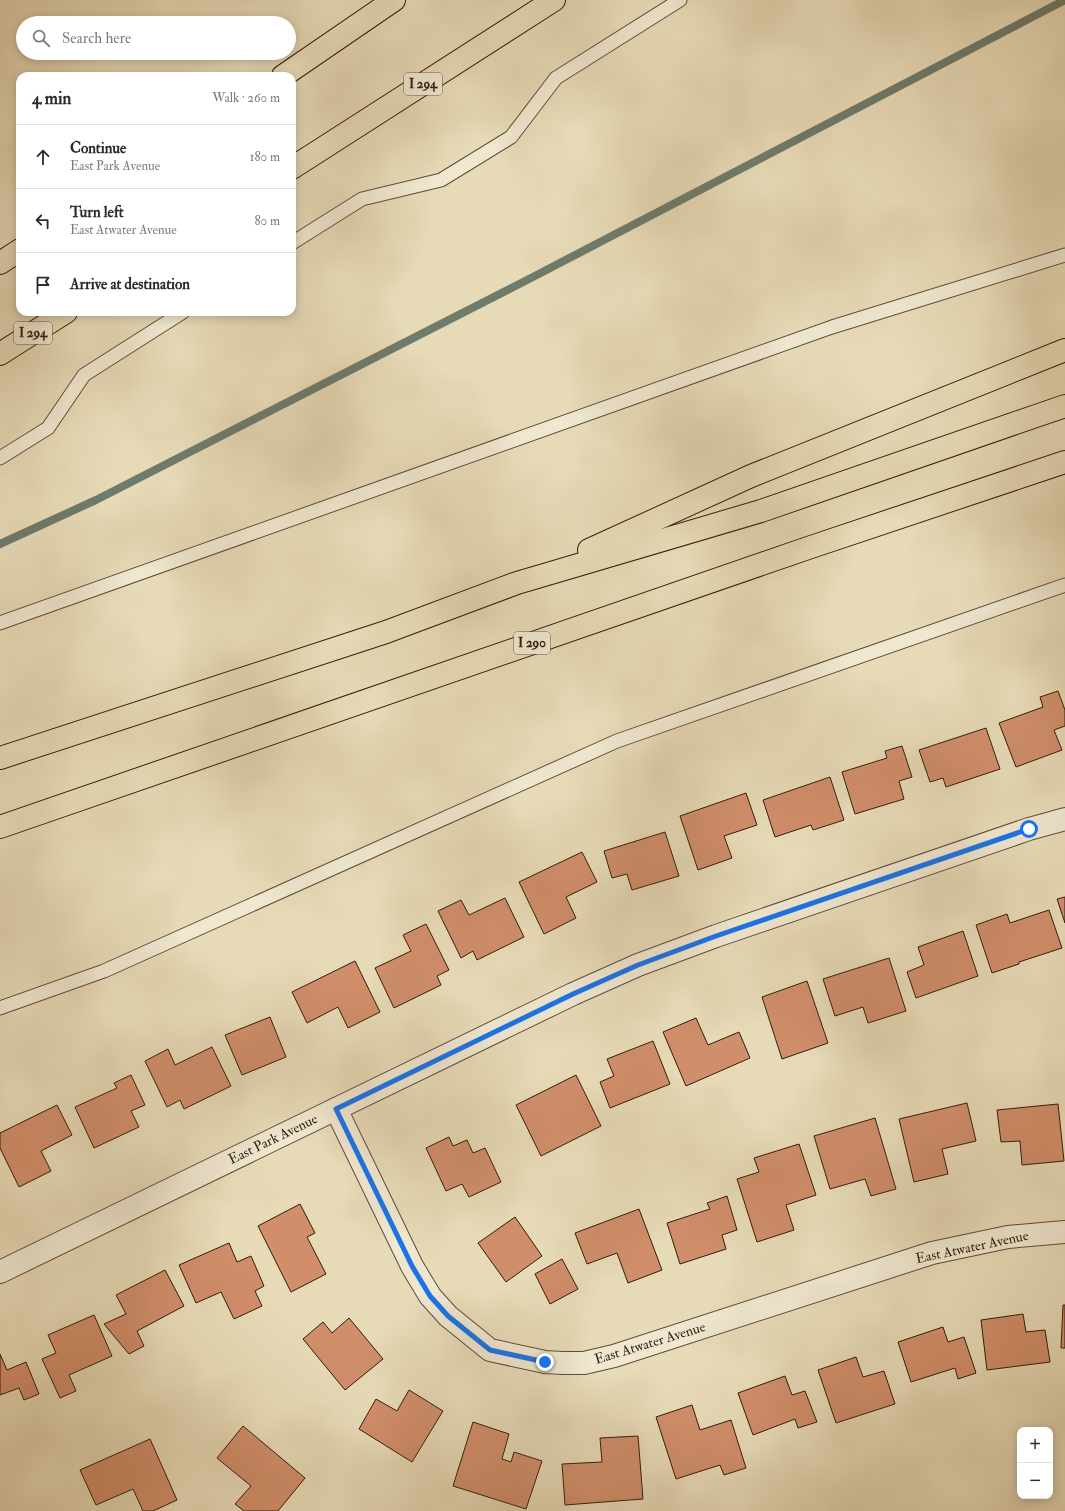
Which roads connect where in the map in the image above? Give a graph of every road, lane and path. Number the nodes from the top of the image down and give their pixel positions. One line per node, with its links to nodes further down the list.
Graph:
1 (394, 0): 4 (highway)
2 (554, 0): 5 (highway, I 294)
3 (680, 0): 6 (lane)
4 (289, 72)
5 (296, 165)
6 (296, 240)
7 (16, 253): 9 (highway)
8 (1065, 255): 19 (lane)
9 (0, 263)
10 (60, 316): 13 (highway, I 294)
11 (177, 316): 15 (lane)
12 (1065, 350): 17 (highway)
13 (0, 354)
14 (1065, 406): 17 (highway)
15 (0, 458)
16 (1065, 462): 22 (highway, I 290)
17 (517, 583): 20 (highway)
18 (1065, 585): 23 (lane)
19 (0, 624)
20 (0, 758)
21 (1065, 818): 24 (street, East Park Avenue)
22 (0, 827)
23 (0, 1008)
24 (336, 1109): 25 (street, East Atwater Avenue); 26 (street, East Park Avenue)
25 (1065, 1232)
26 (0, 1272)

